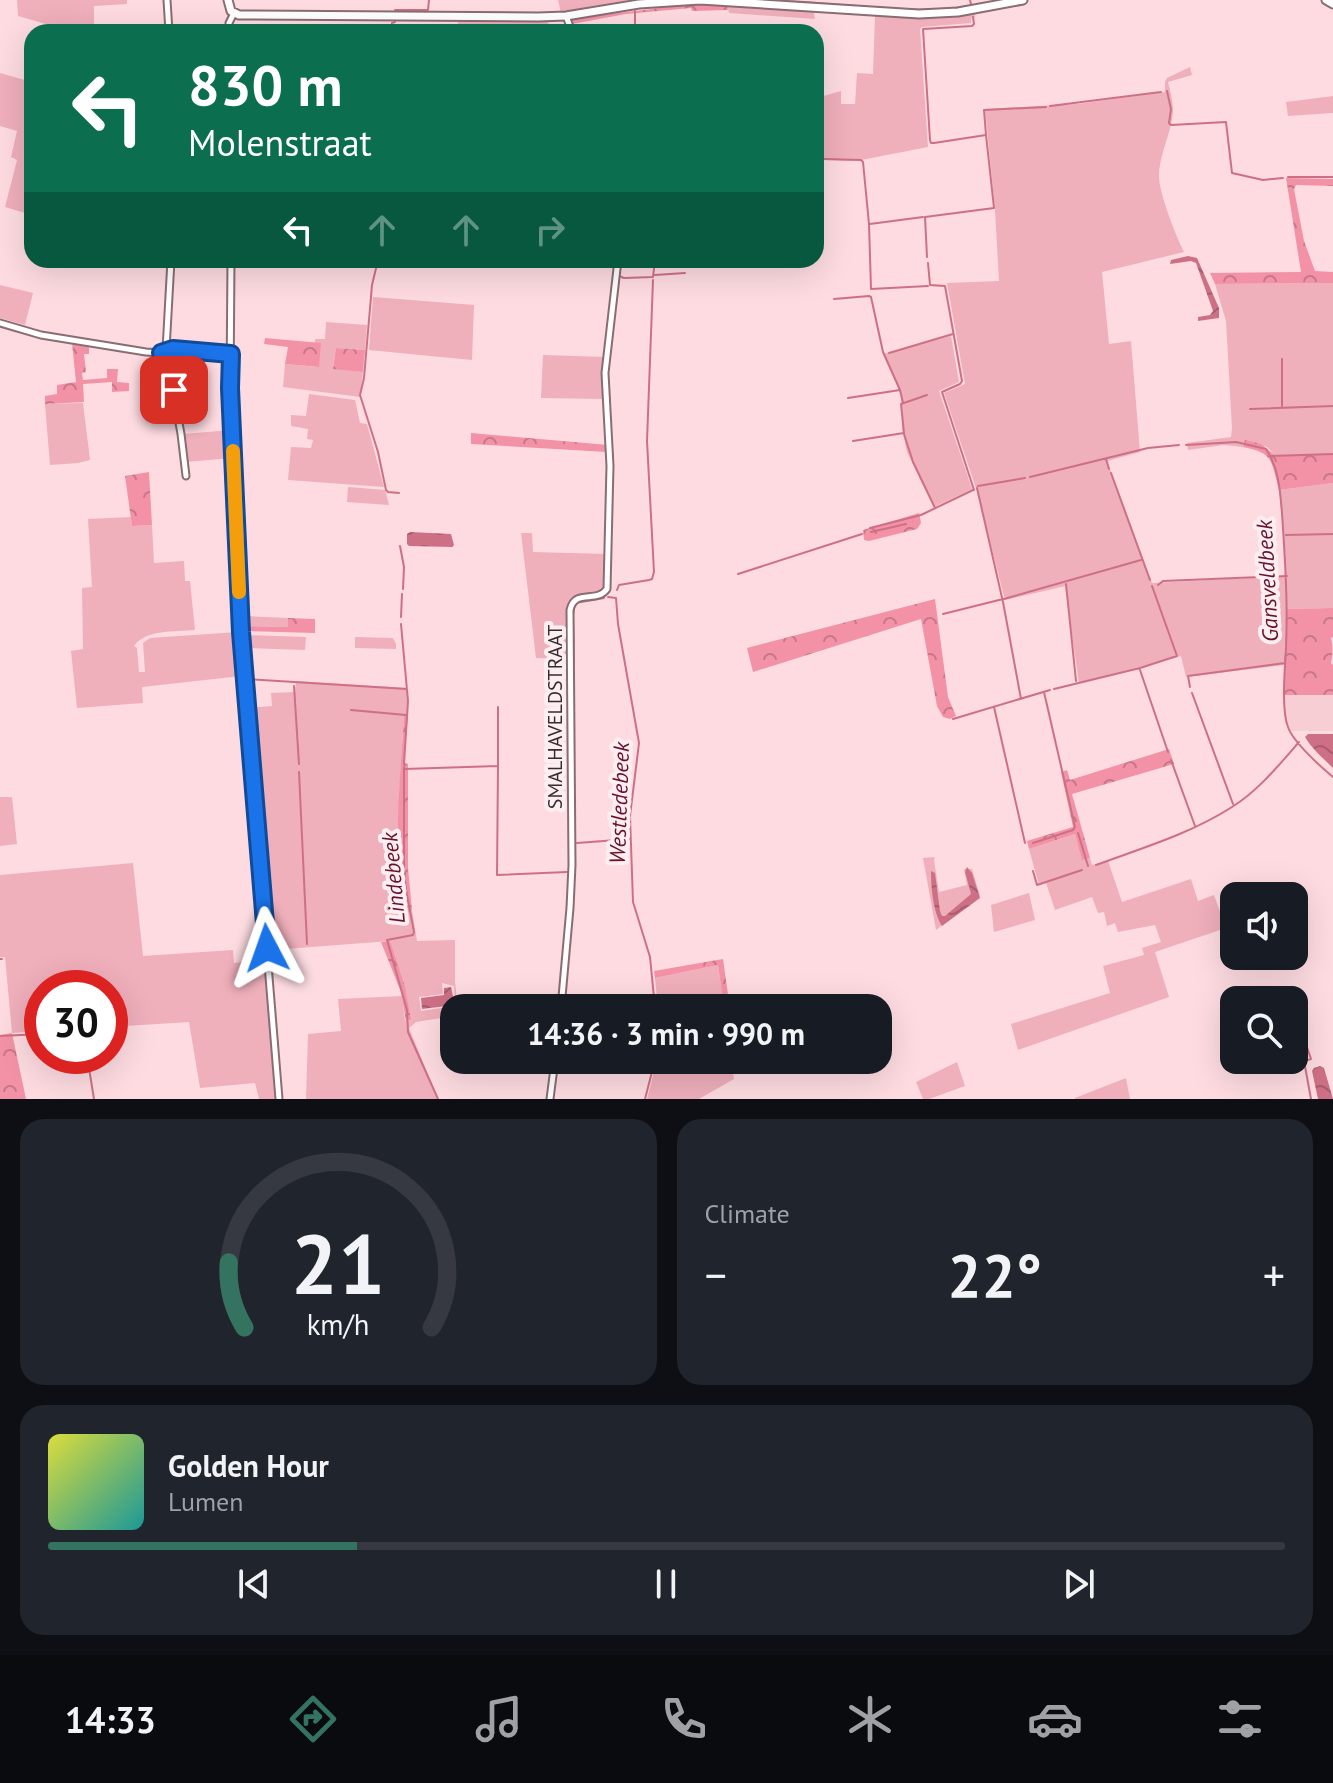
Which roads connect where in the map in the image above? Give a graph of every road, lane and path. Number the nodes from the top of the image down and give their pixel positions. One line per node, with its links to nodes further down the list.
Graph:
1 (167, 0): 8 (street)
2 (228, 0): 6 (main road)
3 (1023, 0): 7 (main road)
4 (1326, 0): 5 (main road)
5 (1333, 4)
6 (234, 13): 7 (main road); 9 (street)
7 (566, 16): 10 (street)
8 (168, 24)
9 (229, 24)
10 (569, 24)
11 (170, 268): 15 (street)
12 (231, 268): 16 (street)
13 (617, 268): 18 (street, SMALHAVELDSTRAAT)
14 (0, 323): 15 (street)
15 (163, 352): 16 (street); 17 (street)
16 (231, 354): 20 (street)
17 (186, 476)
18 (562, 994)
19 (553, 1074): 21 (street)
20 (279, 1099)
21 (550, 1099)

